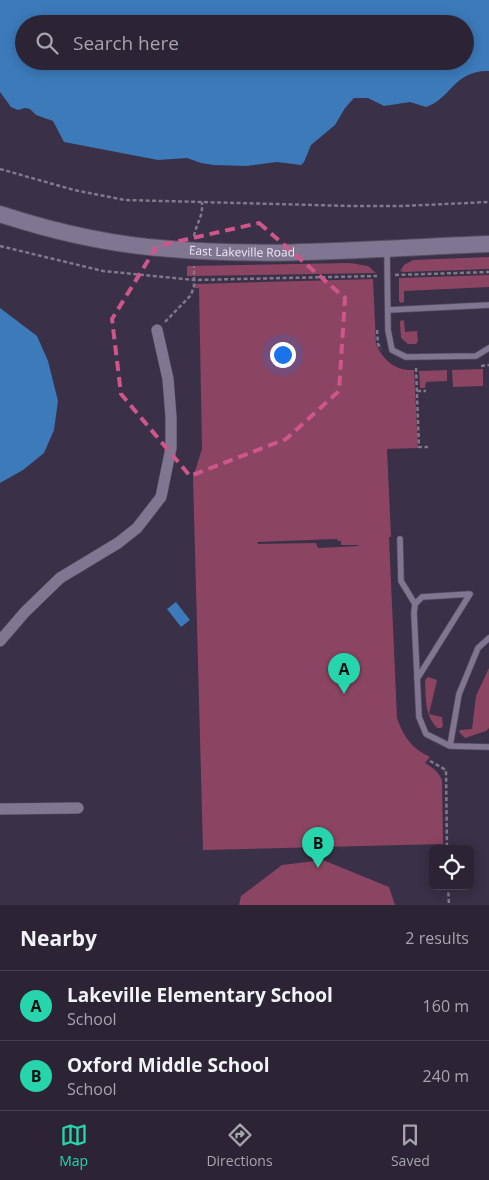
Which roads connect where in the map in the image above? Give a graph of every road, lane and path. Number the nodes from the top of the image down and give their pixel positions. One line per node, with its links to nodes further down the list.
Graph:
1 (0, 169): 2 (path)
2 (202, 202): 3 (path); 8 (path)
3 (489, 202)
4 (0, 214): 8 (main road, East Lakeville Road)
5 (489, 244): 7 (main road, East Lakeville Road)
6 (0, 246): 12 (path)
7 (387, 248): 8 (main road, East Lakeville Road); 11 (lane)
8 (195, 251): 12 (path)
9 (489, 272): 11 (path)
10 (376, 276): 11 (path); 12 (path); 13 (path)
11 (387, 276): 15 (lane)
12 (194, 280): 17 (path)
13 (376, 285)
14 (489, 305): 15 (lane)
15 (388, 310): 18 (lane)
16 (377, 323): 19 (path)
17 (157, 330): 29 (street)
18 (489, 348)
19 (384, 355)
20 (489, 365): 21 (path)
21 (479, 366)
22 (408, 368): 23 (path)
23 (416, 391): 24 (path); 25 (path)
24 (426, 391)
25 (428, 447)
26 (400, 539): 27 (lane)
27 (415, 604): 30 (lane); 30 (lane)
28 (489, 638): 31 (lane)
29 (0, 641)
30 (417, 679): 31 (lane)
31 (450, 746): 32 (lane)
32 (489, 747)
33 (430, 761): 36 (path)
34 (78, 808): 35 (street)
35 (0, 809)
36 (447, 845)
37 (448, 890): 38 (path)
38 (449, 905)

